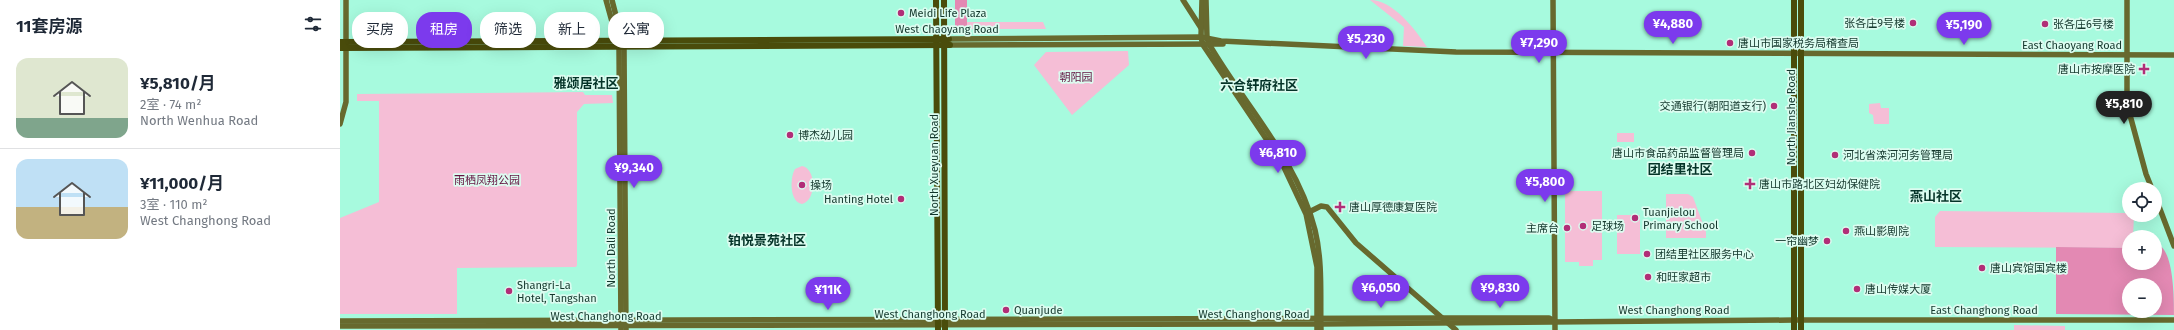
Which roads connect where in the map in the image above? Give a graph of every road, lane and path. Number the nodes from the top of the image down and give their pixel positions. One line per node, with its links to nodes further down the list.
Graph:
1 (346, 0): 23 (main road)
2 (606, 0): 13 (main road, North Dali Road)
3 (612, 0): 14 (main road, North Dali Road)
4 (936, 0): 19 (main road, North Xueyuan Road)
5 (944, 0): 20 (main road, North Xueyuan Road)
6 (1183, 0): 15 (main road)
7 (1202, 0): 15 (main road)
8 (1206, 0): 16 (main road)
9 (1553, 0): 31 (main road)
10 (1794, 0): 32 (main road, North Jianshe Road)
11 (1801, 0): 33 (main road, North Jianshe Road)
12 (2127, 0): 34 (main road)
13 (610, 12)
14 (614, 12)
15 (1202, 30): 16 (main road)
16 (1204, 38): 20 (main road, West Chaoyang Road); 21 (main road); 22 (main road); 30 (main road, West Chaoyang Road)
17 (608, 40): 25 (main road, West Chaoyang Road)
18 (664, 40): 19 (main road, West Chaoyang Road)
19 (937, 42): 20 (main road, West Chaoyang Road); 27 (main road, West Chaoyang Road); 38 (main road, North Xueyuan Road)
20 (947, 42): 21 (main road, West Chaoyang Road); 38 (main road, North Xueyuan Road)
21 (1203, 44): 22 (main road, West Chaoyang Road); 39 (main road)
22 (1209, 44): 30 (main road, West Chaoyang Road); 39 (main road)
23 (343, 45): 24 (main road, West Chaoyang Road); 36 (main road)
24 (416, 45)
25 (472, 45)
26 (472, 45): 28 (main road, West Chaoyang Road)
27 (664, 46)
28 (608, 47)
29 (622, 48): 52 (main road, North Dali Road)
30 (1524, 54): 31 (main road, West Chaoyang Road)
31 (1553, 54): 32 (main road, West Chaoyang Road); 46 (main road)
32 (1794, 54): 33 (main road, West Chaoyang Road); 43 (main road, North Jianshe Road)
33 (1801, 54): 34 (main road, East Chaoyang Road); 43 (main road, North Jianshe Road)
34 (2127, 55): 35 (main road, East Chaoyang Road); 37 (main road)
35 (2174, 55)
36 (340, 124)
37 (2149, 182)
38 (941, 186): 48 (main road, North Xueyuan Road); 49 (main road, North Xueyuan Road)
39 (1307, 212): 42 (main road); 50 (main road)
40 (2162, 214): 41 (main road)
41 (2174, 246)
42 (1441, 318): 46 (main road, West Changhong Road); 47 (main road); 50 (main road, West Changhong Road)
43 (1798, 320): 44 (main road, East Changhong Road); 46 (main road, West Changhong Road); 55 (main road, North Jianshe Road); 56 (main road, North Jianshe Road)
44 (2174, 320)
45 (340, 321): 52 (main road, West Changhong Road)
46 (1555, 321): 47 (main road, West Changhong Road); 54 (main road)
47 (1447, 323): 50 (main road, West Changhong Road); 53 (main road)
48 (938, 324): 49 (main road, West Changhong Road); 52 (main road, West Changhong Road)
49 (945, 324): 50 (main road, West Changhong Road)
50 (1319, 324)
51 (340, 326): 52 (main road, West Changhong Road)
52 (624, 326)
53 (1456, 330)
54 (1555, 330)
55 (1794, 330)
56 (1801, 330)

